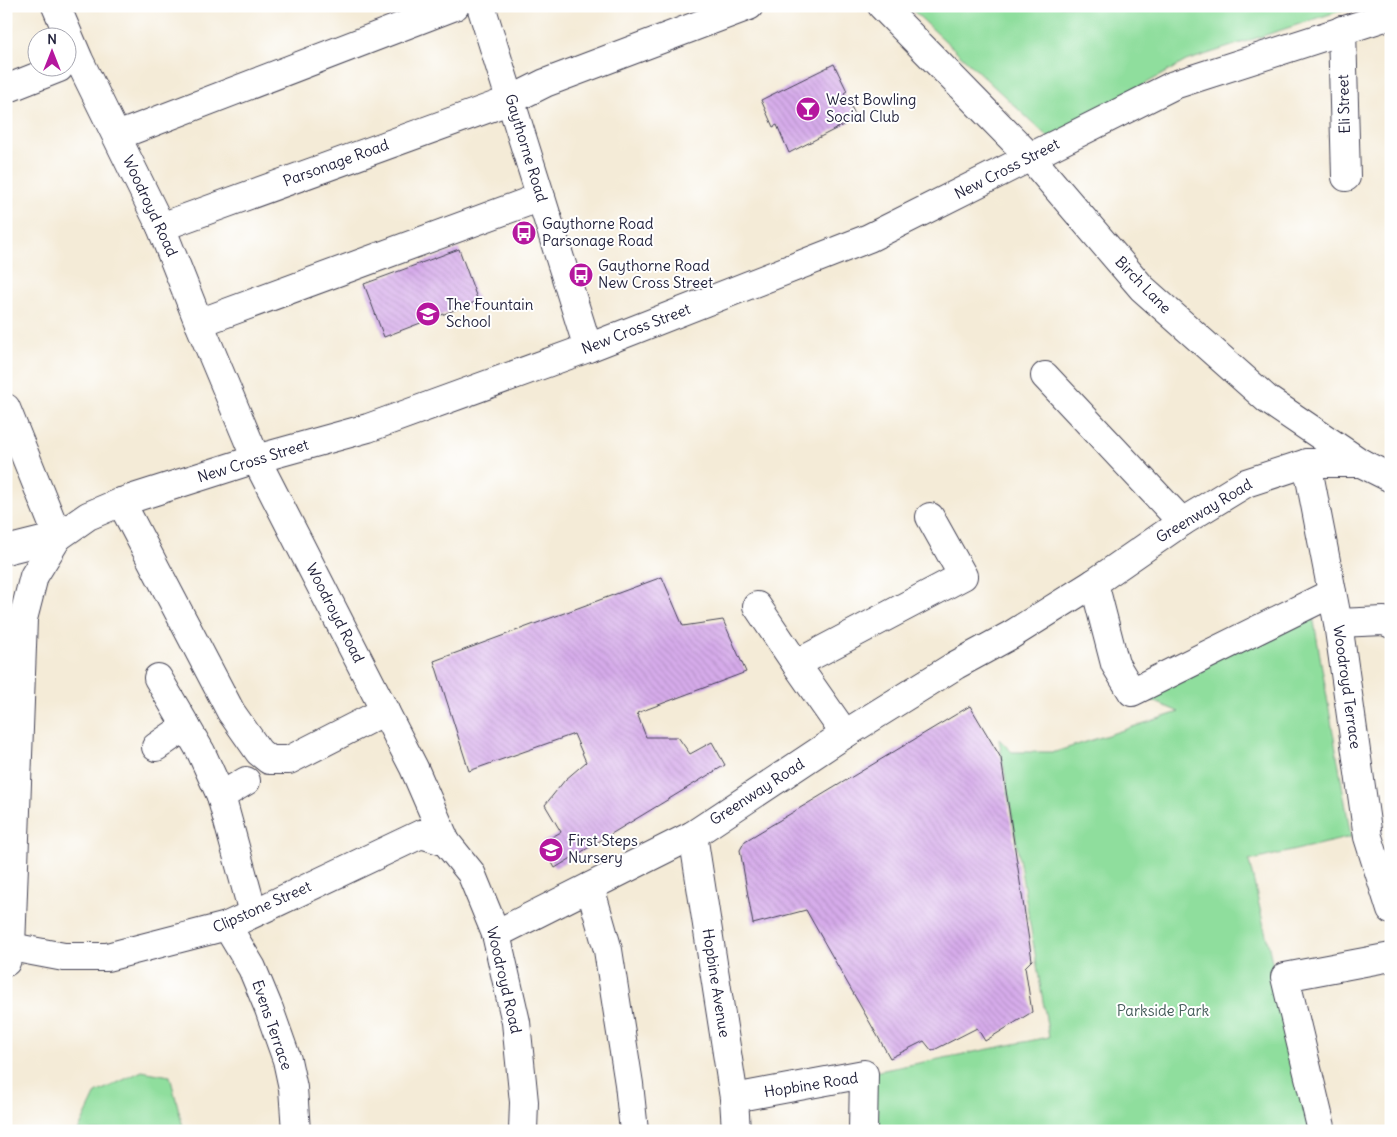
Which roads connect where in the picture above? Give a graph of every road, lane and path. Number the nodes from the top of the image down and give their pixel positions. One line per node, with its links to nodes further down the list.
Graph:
1 (56, 6): 7 (street, Woodroyd Road)
2 (455, 6): 13 (street)
3 (480, 6): 12 (street, Gaythorne Road)
4 (749, 6): 12 (street, Parsonage Road)
5 (882, 6): 14 (street, Birch Lane)
6 (1391, 15): 8 (street, New Cross Street)
7 (61, 28)
8 (1342, 30): 14 (street, New Cross Street); 15 (street, Eli Street)
9 (33, 78): 11 (street)
10 (78, 78): 13 (street, Woodroyd Road)
11 (6, 89)
12 (511, 100): 16 (street, Gaythorne Road); 17 (street, Parsonage Road)
13 (117, 136): 17 (street, Woodroyd Road)
14 (1030, 157): 19 (street, New Cross Street); 24 (street, Birch Lane)
15 (1346, 177)
16 (541, 197): 18 (street); 19 (street, Gaythorne Road)
17 (161, 226): 18 (street, Woodroyd Road)
18 (199, 323): 22 (street, Woodroyd Road)
19 (588, 348): 22 (street, New Cross Street)
20 (1045, 376): 28 (street)
21 (6, 408): 29 (street)
22 (256, 458): 26 (street, New Cross Street); 38 (street, Woodroyd Road)
23 (1307, 463): 24 (street, Greenway Road); 28 (street, Greenway Road); 32 (street, Woodroyd Terrace)
24 (1361, 463): 25 (street)
25 (1391, 478)
26 (121, 502): 29 (street, New Cross Street); 38 (street)
27 (930, 517): 36 (street)
28 (1182, 522): 31 (street, Greenway Road)
29 (58, 537): 30 (street, New Cross Street); 47 (street)
30 (10, 549)
31 (1094, 583): 32 (street); 40 (street, Greenway Road)
32 (1332, 593): 34 (street, Woodroyd Terrace)
33 (757, 606): 36 (street)
34 (1338, 623): 35 (street); 48 (street, Woodroyd Terrace)
35 (1391, 624)
36 (796, 664): 40 (street)
37 (158, 678): 39 (street)
38 (385, 711): 45 (street, Woodroyd Road)
39 (186, 726): 41 (street); 43 (street)
40 (845, 734): 44 (street, Greenway Road)
41 (156, 748)
42 (246, 781): 43 (street)
43 (221, 796): 49 (street)
44 (692, 835): 46 (street, Greenway Road); 54 (street, Hopbine Avenue)
45 (446, 842): 49 (street, Clipstone Street); 51 (street, Woodroyd Road)
46 (590, 887): 51 (street, Greenway Road); 57 (street)
47 (10, 891): 52 (street)
48 (1391, 910)
49 (254, 913): 50 (street, Clipstone Street)
50 (227, 926): 52 (street, Clipstone Street); 55 (street, Evens Terrace)
51 (496, 934): 56 (street, Woodroyd Road)
52 (8, 954)
53 (1391, 957): 60 (street)
54 (734, 1098): 58 (street, Hopbine Avenue); 59 (street, Hopbine Road)
55 (296, 1131)
56 (523, 1131)
57 (634, 1131)
58 (736, 1131)
59 (862, 1131)
60 (1322, 1131)

